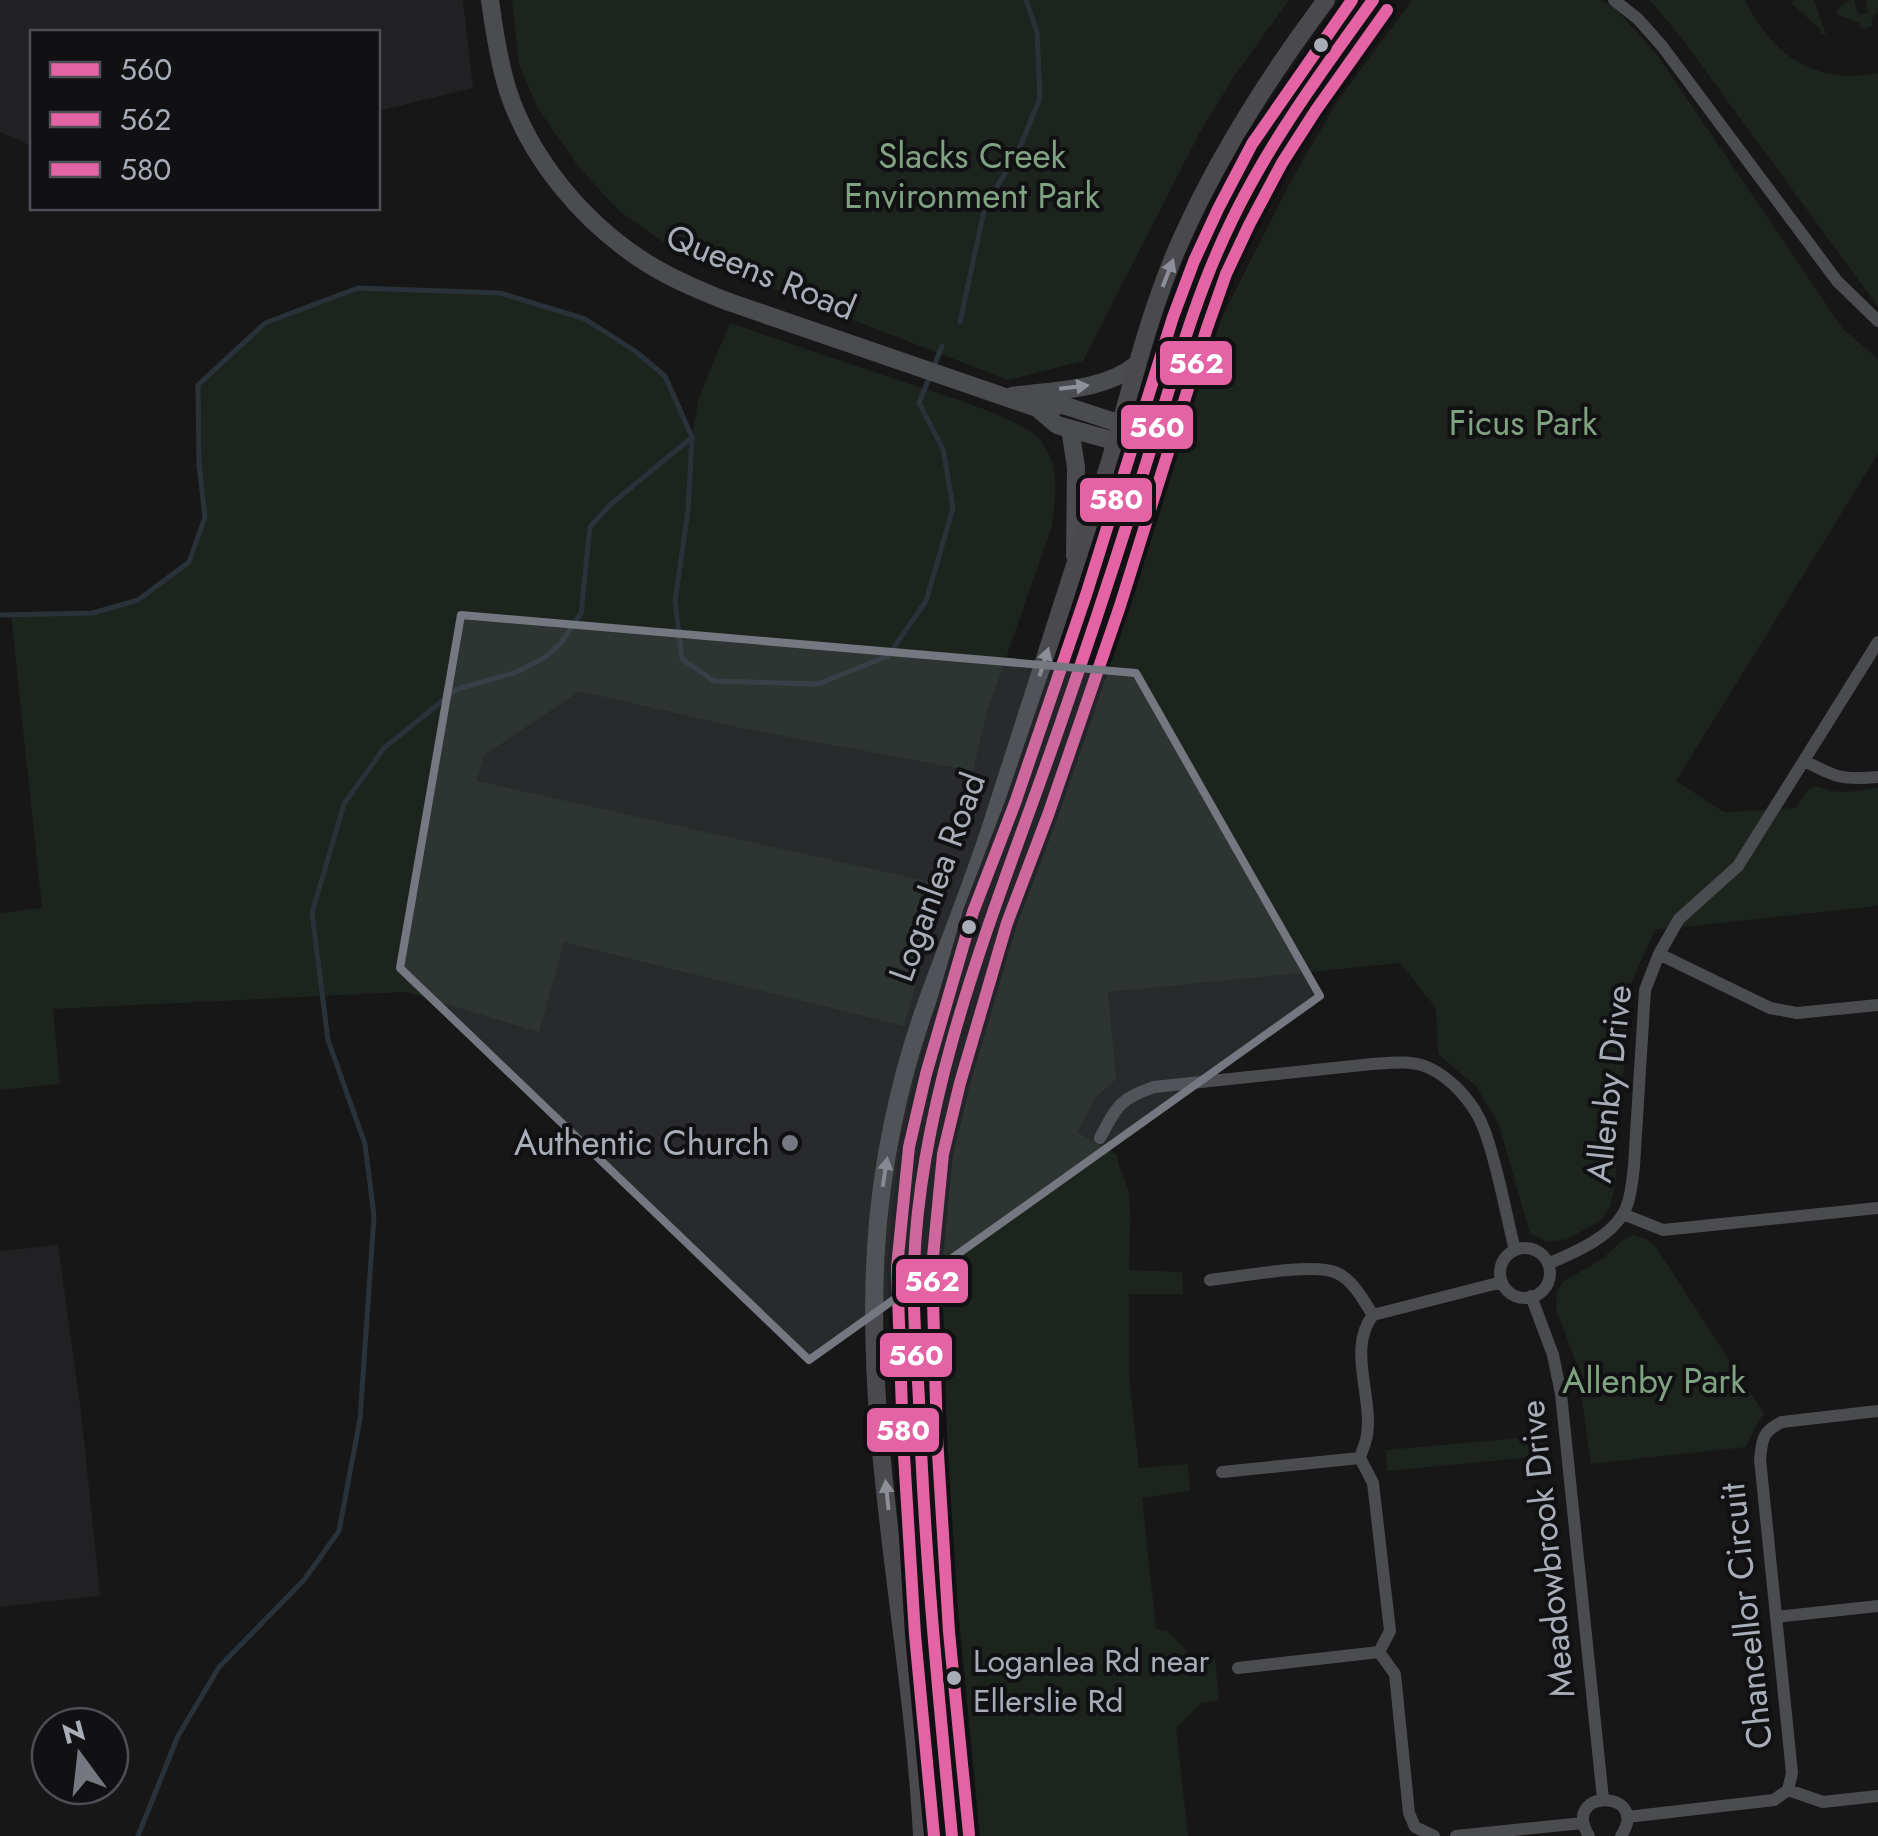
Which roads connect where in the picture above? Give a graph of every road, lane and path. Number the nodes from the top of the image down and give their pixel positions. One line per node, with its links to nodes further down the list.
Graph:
1 (490, 0): 7 (street, Queens Road)
2 (1326, 0): 6 (main road, Loganlea Road, one-way to 2)
3 (1373, 0): 11 (main road, Loganlea Road)
4 (1614, 0): 5 (street)
5 (1878, 320)
6 (1136, 365): 7 (street, one-way to 6); 10 (main road, Loganlea Road)
7 (1006, 397): 8 (street, Queens Road)
8 (1037, 408): 9 (street, Queens Road); 10 (street, Queens Road)
9 (1070, 428): 10 (street, Queens Road); 12 (street)
10 (1117, 432): 11 (street, Queens Road); 12 (main road, Loganlea Road)
11 (1153, 443): 41 (main road, Loganlea Road)
12 (1075, 566): 40 (main road, Loganlea Road, one-way to 12)
13 (1878, 642): 14 (street, Allenby Drive)
14 (1804, 761): 15 (street); 16 (street, Allenby Drive)
15 (1878, 777)
16 (1659, 954): 17 (street); 20 (street, Allenby Drive)
17 (1878, 1004)
18 (1100, 1138): 21 (street)
19 (1878, 1208): 20 (street)
20 (1623, 1214): 22 (street, Allenby Drive)
21 (1516, 1250): 22 (street); 24 (street)
22 (1548, 1264): 25 (street)
23 (1210, 1280): 26 (street)
24 (1502, 1282): 25 (street); 26 (street)
25 (1532, 1296): 36 (street, Meadowbrook Drive)
26 (1373, 1315): 28 (street)
27 (1878, 1411): 31 (street, Chancellor Circuit)
28 (1360, 1458): 29 (street); 32 (street)
29 (1222, 1472)
30 (1878, 1606): 31 (street)
31 (1776, 1617): 34 (street, Chancellor Circuit)
32 (1379, 1652): 33 (street); 39 (street)
33 (1238, 1668)
34 (1788, 1790): 35 (street); 37 (street)
35 (1878, 1796)
36 (1604, 1799): 37 (street); 38 (street)
37 (1627, 1817): 43 (street)
38 (1586, 1829): 42 (street)
39 (1426, 1835)
40 (922, 1836)
41 (952, 1836)
42 (1456, 1836)
43 (1621, 1836)

